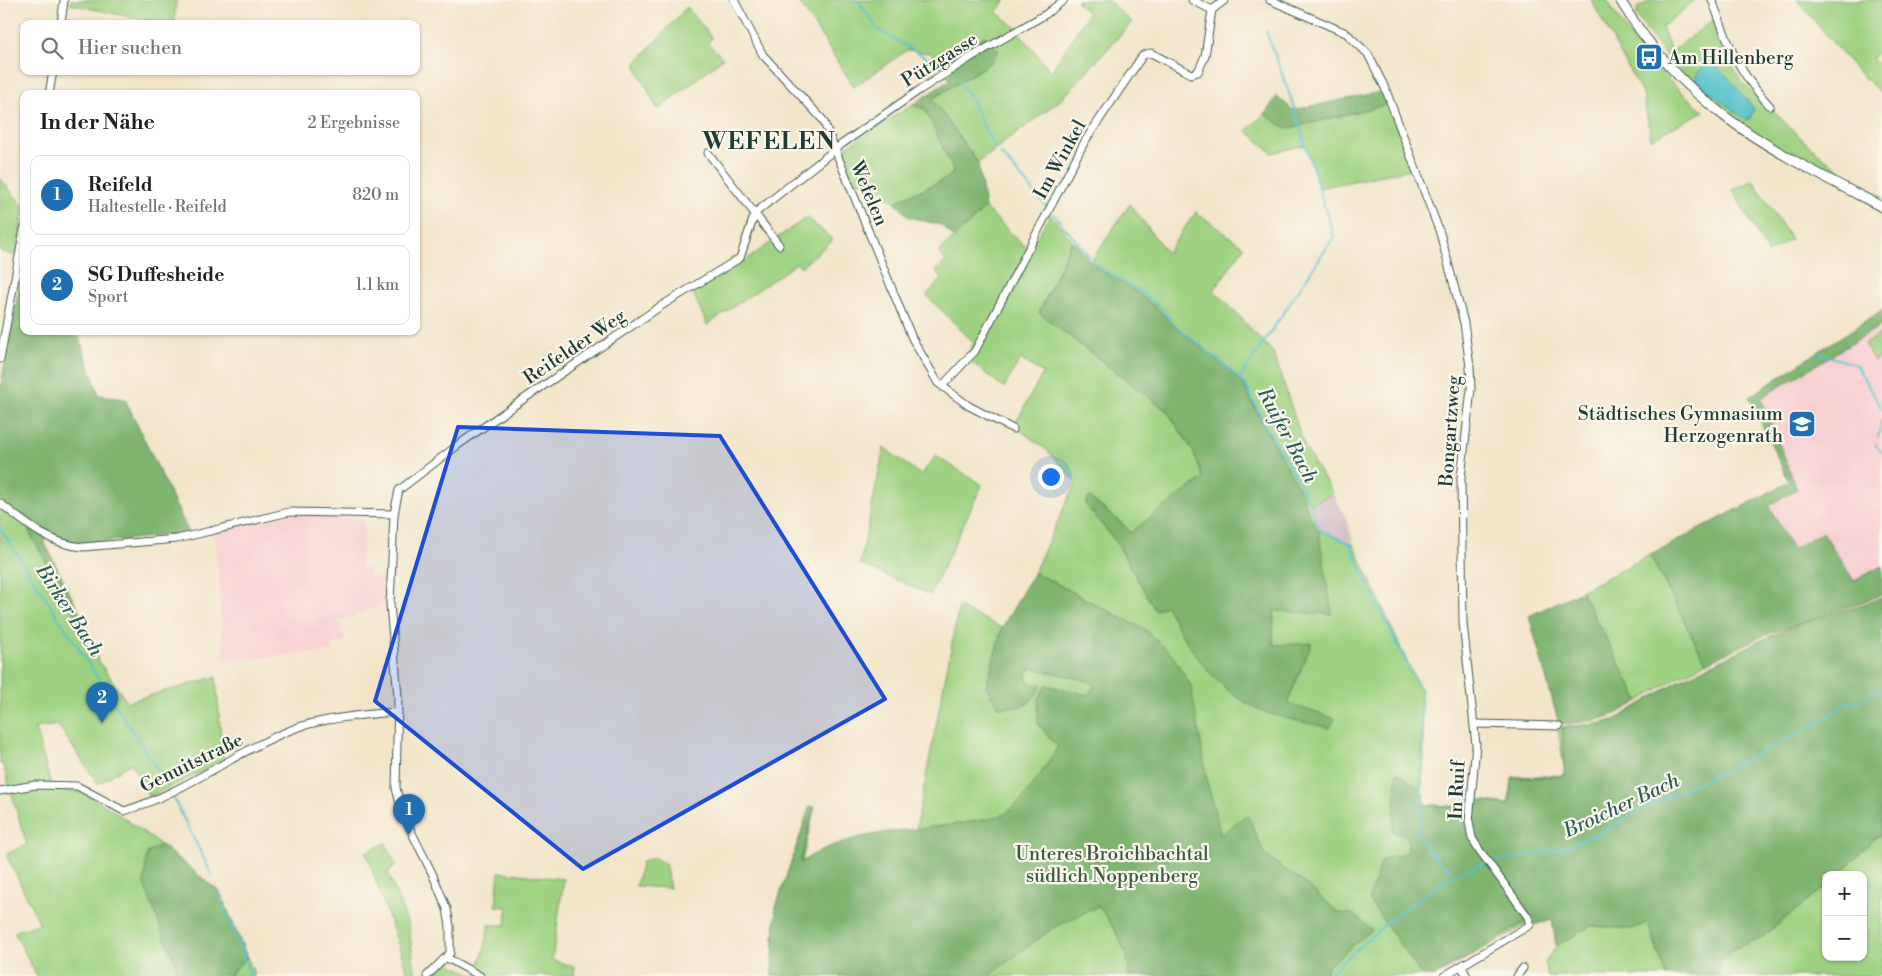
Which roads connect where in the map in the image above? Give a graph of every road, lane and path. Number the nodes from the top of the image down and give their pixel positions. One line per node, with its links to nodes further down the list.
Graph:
1 (64, 0): 10 (street)
2 (734, 0): 14 (street, Wefelen)
3 (1064, 0): 14 (street, Pützgasse)
4 (1192, 0): 9 (street)
5 (1225, 0): 9 (street)
6 (1270, 0): 26 (street, Bongartzweg)
7 (1620, 0): 16 (main road)
8 (1712, 0): 13 (street)
9 (1212, 10): 21 (street, Im Winkel)
10 (62, 20)
11 (52, 75): 12 (street)
12 (49, 90)
13 (1770, 106)
14 (834, 152): 17 (street); 21 (street, Wefelen)
15 (708, 153): 17 (street)
16 (1882, 207)
17 (755, 214): 18 (street); 24 (street, Reifelder Weg)
18 (779, 245)
19 (20, 251): 20 (street)
20 (0, 359)
21 (942, 386): 22 (street)
22 (1013, 429)
23 (0, 503): 24 (street)
24 (394, 514): 25 (street)
25 (398, 712): 28 (street, Genuitstraße); 29 (street)
26 (1474, 724): 27 (street); 30 (street, In Ruif)
27 (1559, 726)
28 (0, 791)
29 (447, 958): 32 (street); 33 (street)
30 (1461, 966): 34 (street); 35 (street)
31 (1523, 968): 36 (street)
32 (427, 976)
33 (480, 976)
34 (1444, 976)
35 (1466, 976)
36 (1517, 976)

